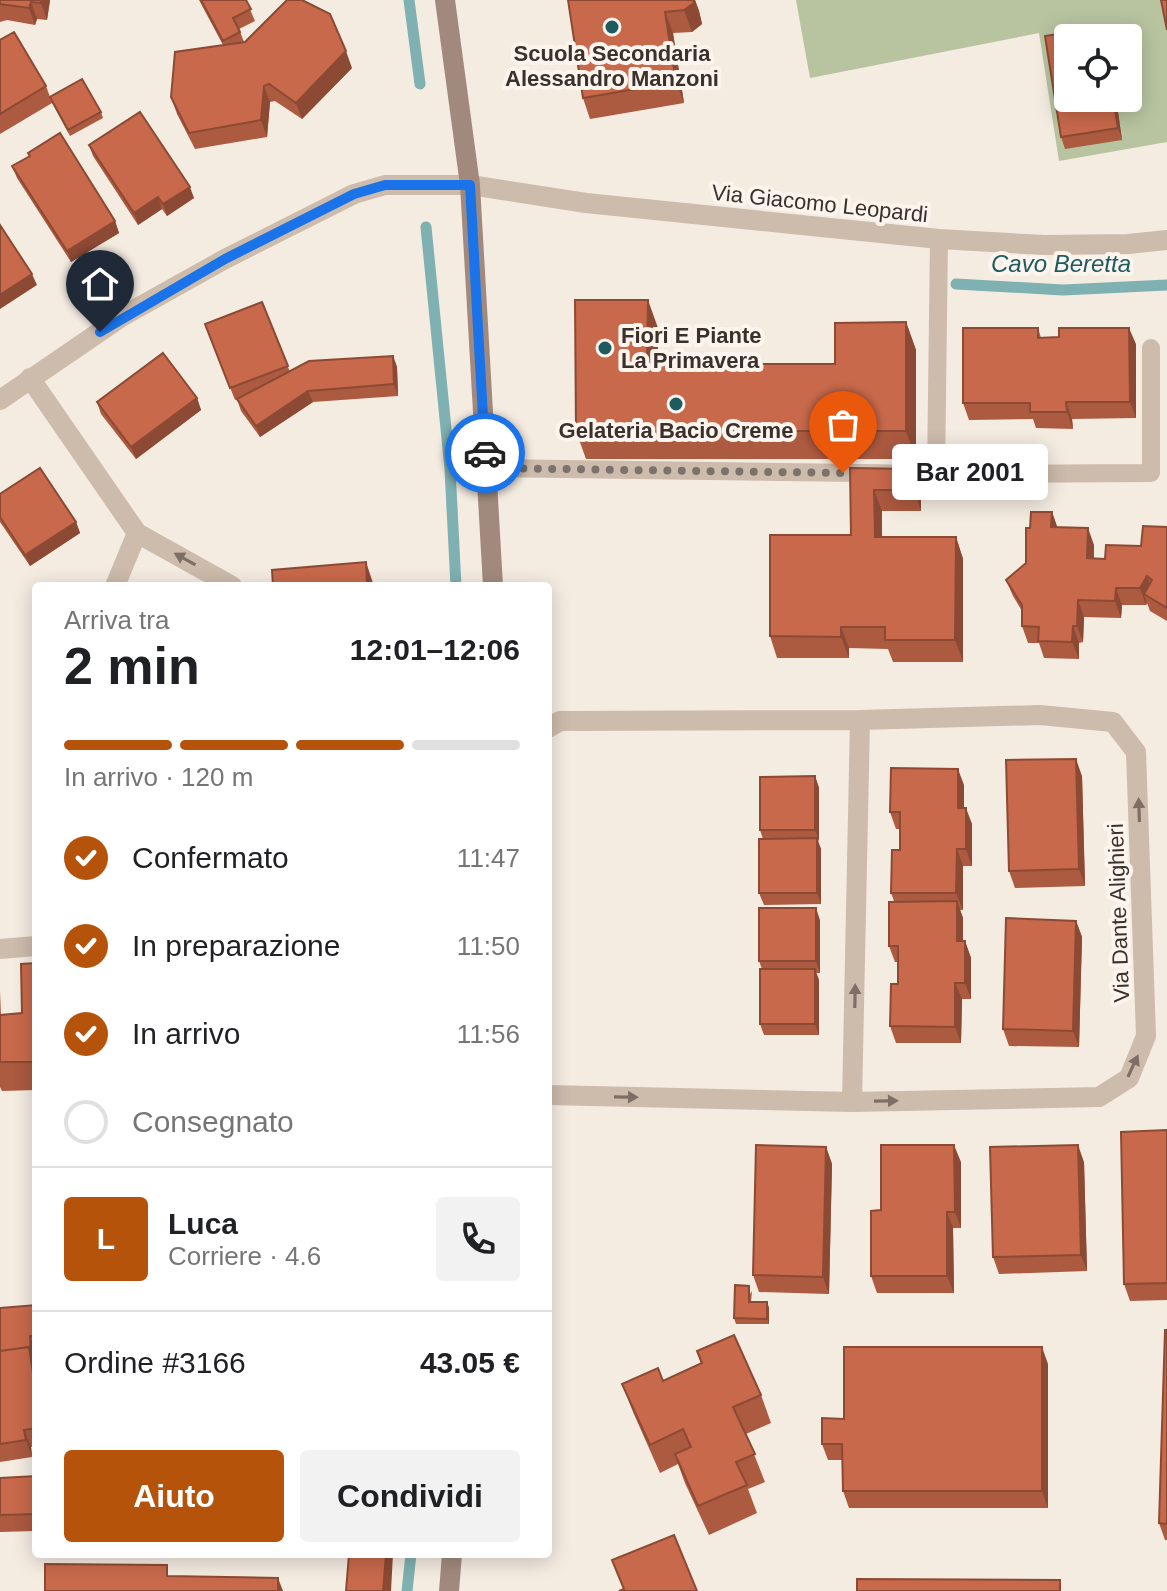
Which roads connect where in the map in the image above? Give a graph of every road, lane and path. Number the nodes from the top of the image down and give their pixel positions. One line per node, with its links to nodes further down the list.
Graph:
1 (445, 0): 2 (street)
2 (470, 185): 3 (street, Via Giacomo Leopardi); 6 (street, Via Giacomo Leopardi); 8 (street)
3 (939, 239): 4 (street, Via Giacomo Leopardi); 9 (lane)
4 (1167, 240)
5 (1151, 348): 9 (lane)
6 (30, 378): 7 (street, Via Giacomo Leopardi); 10 (street)
7 (0, 400)
8 (486, 471): 9 (lane); 13 (street)
9 (936, 474)
10 (137, 533): 11 (street); 12 (street, one-way to 10)
11 (117, 582)
12 (225, 582)
13 (493, 582)
14 (860, 720): 15 (street, Via Dante Alighieri); 19 (street, one-way to 14); 19 (street, Via Dante Alighieri, one-way to 14)
15 (552, 726)
16 (32, 946): 17 (street)
17 (0, 949)
18 (552, 1095): 19 (street, Via Dante Alighieri, one-way to 19)
19 (852, 1102)
20 (452, 1558): 21 (street)
21 (449, 1591)

